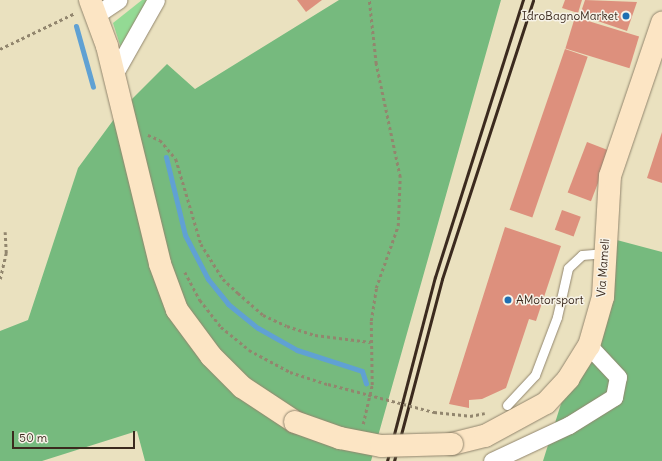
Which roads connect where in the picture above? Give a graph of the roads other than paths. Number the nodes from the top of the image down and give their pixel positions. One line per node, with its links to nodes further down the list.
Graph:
1 (118, 0): 3 (street)
2 (156, 0): 5 (street)
3 (86, 8): 5 (main road, Via Mameli)
4 (662, 23): 6 (main road, Via Mameli)
5 (113, 76): 7 (main road, Via Mameli, bridge)
6 (605, 253): 7 (main road, Via Mameli); 8 (lane)
7 (589, 346): 9 (street)
8 (507, 405)
9 (492, 461)

